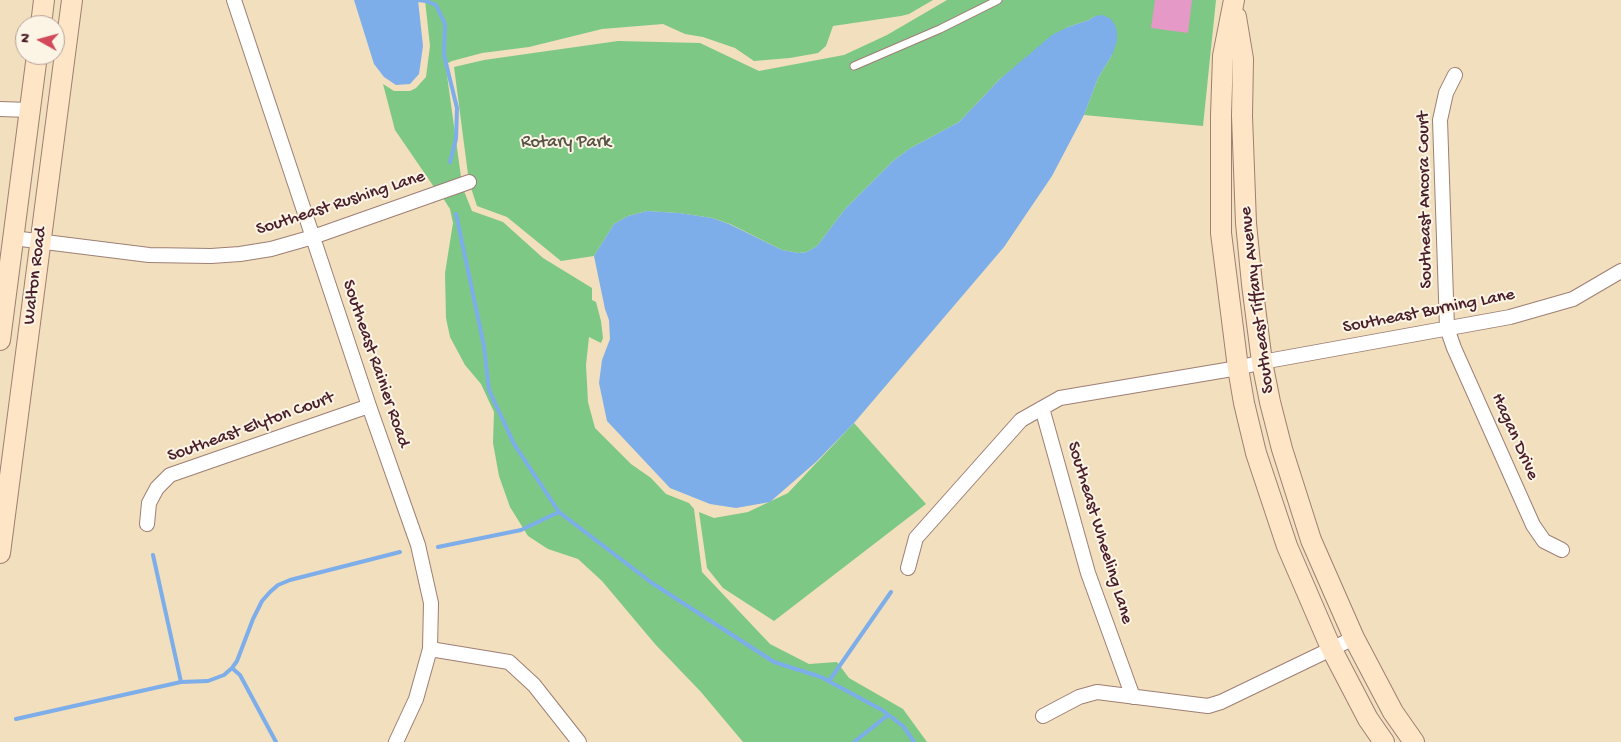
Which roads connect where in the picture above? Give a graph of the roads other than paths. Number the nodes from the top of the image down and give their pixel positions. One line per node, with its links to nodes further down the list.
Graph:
1 (44, 0): 6 (street)
2 (72, 0): 15 (street, Walton Road)
3 (234, 0): 13 (street, Southeast Rainier Road)
4 (998, 0): 8 (lane)
5 (1234, 4): 19 (street, Southeast Tiffany Avenue); 20 (street, Southeast Tiffany Avenue)
6 (42, 15)
7 (35, 65): 11 (street, Walton Road)
8 (854, 66)
9 (1455, 75): 17 (street, Southeast Ancora Court)
10 (0, 109): 11 (street)
11 (29, 110): 14 (street, Walton Road)
12 (469, 182): 13 (street, Southeast Rushing Lane)
13 (312, 237): 15 (street, Southeast Rushing Lane); 21 (street, Southeast Rainier Road)
14 (13, 238): 15 (street, Southeast Rushing Lane); 18 (street, Walton Road)
15 (40, 242): 25 (street, Walton Road)
16 (1621, 271): 17 (street, Southeast Burning Lane)
17 (1447, 328): 19 (street, Southeast Burning Lane); 24 (street, Hagan Drive)
18 (0, 340)
19 (1262, 362): 20 (street, Southeast Burning Lane); 27 (street, Southeast Tiffany Avenue)
20 (1238, 368): 22 (street, Southeast Burning Lane); 28 (street, Southeast Tiffany Avenue)
21 (369, 406): 23 (street, Southeast Elyton Court); 29 (street, Southeast Rainier Road)
22 (1042, 408): 26 (street, Southeast Burning Lane); 30 (street, Southeast Wheeling Lane)
23 (147, 524)
24 (1562, 550)
25 (0, 553)
26 (908, 568)
27 (1354, 638): 28 (street); 35 (street, Southeast Tiffany Avenue)
28 (1331, 648): 30 (street); 34 (street, Southeast Tiffany Avenue)
29 (430, 650): 32 (street, Southeast Rainier Road); 33 (street)
30 (1134, 696): 31 (street)
31 (1043, 716)
32 (396, 742)
33 (580, 742)
34 (1384, 742)
35 (1414, 742)

